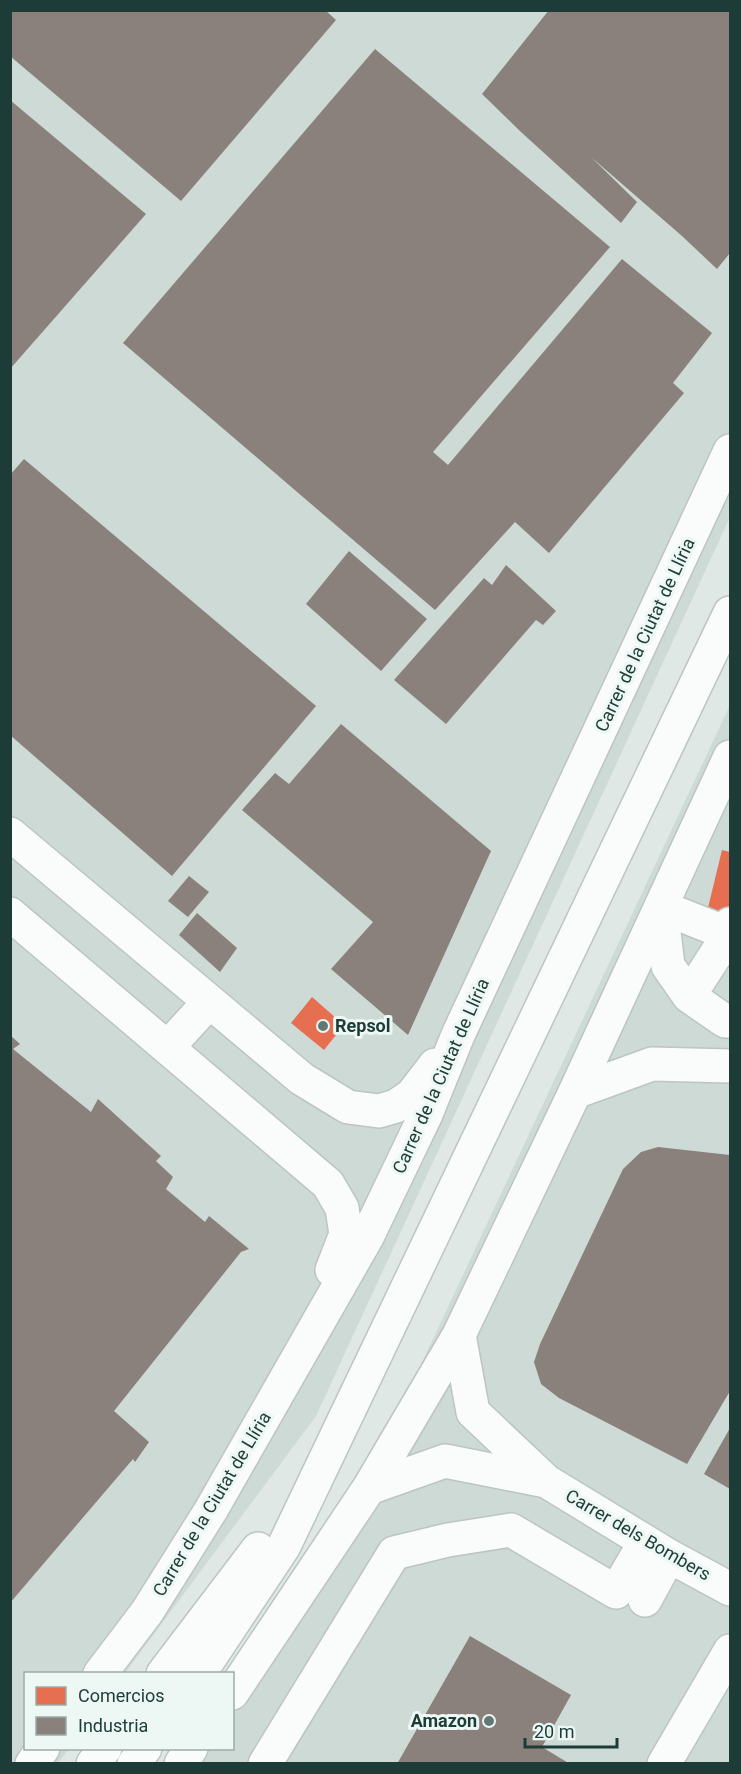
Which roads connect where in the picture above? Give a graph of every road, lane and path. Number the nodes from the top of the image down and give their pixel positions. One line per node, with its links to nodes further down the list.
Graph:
1 (730, 451): 12 (street, Carrer de la Ciutat de Llíria)
2 (730, 613): 18 (street)
3 (730, 757): 4 (street)
4 (721, 809): 7 (street)
5 (10, 834): 10 (street)
6 (10, 914): 13 (street)
7 (656, 917): 8 (street); 9 (street); 15 (street)
8 (730, 929): 9 (street)
9 (689, 996): 11 (street)
10 (209, 1002): 12 (street); 13 (street)
11 (728, 1021): 14 (street)
12 (458, 1035): 17 (street, Carrer de la Ciutat de Llíria)
13 (168, 1047): 17 (street)
14 (724, 1065): 15 (street)
15 (580, 1082): 16 (street)
16 (459, 1335): 19 (street, Carrer dels Bombers); 20 (street)
17 (301, 1353): 25 (street, Carrer de la Ciutat de Llíria)
18 (344, 1424): 26 (street); 27 (street)
19 (546, 1481): 20 (street, Carrer dels Bombers); 21 (street, Carrer dels Bombers)
20 (369, 1488): 28 (street)
21 (657, 1549): 22 (street, Carrer dels Bombers); 23 (street); 35 (street)
22 (730, 1589)
23 (645, 1600)
24 (730, 1651): 36 (street)
25 (102, 1672)
26 (165, 1672)
27 (201, 1672)
28 (234, 1690)
29 (42, 1750): 32 (street)
30 (104, 1750): 33 (street)
31 (144, 1750): 34 (street)
32 (32, 1764)
33 (93, 1764)
34 (134, 1764)
35 (265, 1764)
36 (664, 1764)

